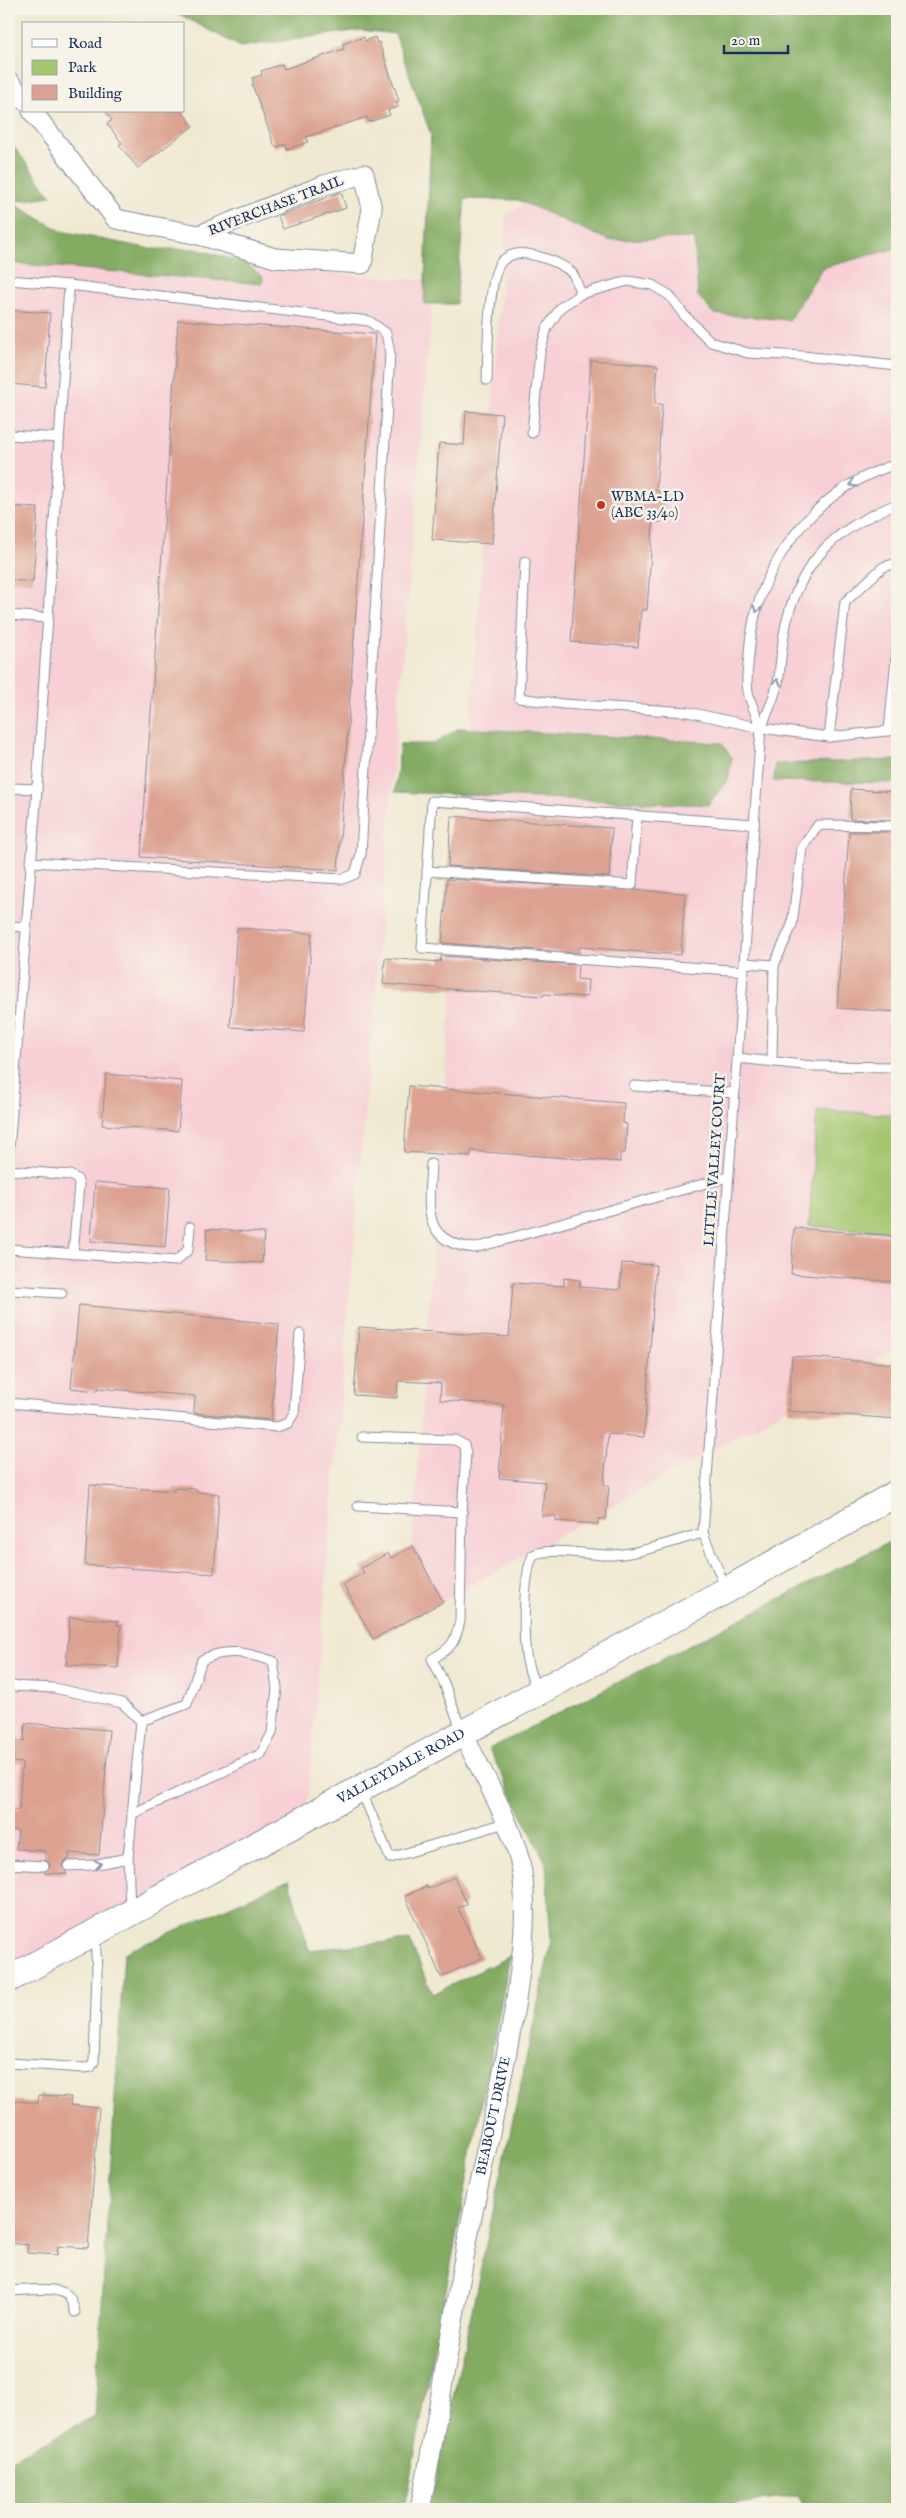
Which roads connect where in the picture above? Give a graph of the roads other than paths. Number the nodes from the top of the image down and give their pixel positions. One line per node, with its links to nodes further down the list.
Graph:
1 (9, 81): 2 (street)
2 (22, 97)
3 (33, 112): 4 (street, RIVERCHASE TRAIL)
4 (199, 235): 4 (street, RIVERCHASE TRAIL)
5 (9, 280): 6 (lane)
6 (69, 285): 12 (lane); 28 (lane)
7 (581, 294): 8 (lane); 9 (lane); 10 (lane)
8 (897, 366)
9 (486, 380)
10 (532, 433)
11 (9, 435): 12 (lane)
12 (59, 438): 18 (lane)
13 (897, 464): 20 (lane, one-way to 20)
14 (897, 504): 20 (lane, one-way to 14)
15 (525, 561): 20 (lane)
16 (897, 563): 22 (lane)
17 (9, 615): 18 (lane)
18 (48, 618): 24 (lane)
19 (897, 648): 21 (lane)
20 (761, 728): 22 (lane); 26 (lane, LITTLE VALLEY COURT)
21 (893, 730): 22 (lane)
22 (829, 737)
23 (9, 788): 24 (lane)
24 (36, 789): 28 (lane)
25 (637, 816): 26 (lane); 29 (lane); 29 (lane)
26 (754, 824): 33 (lane, LITTLE VALLEY COURT)
27 (897, 826): 32 (lane)
28 (30, 862): 31 (lane)
29 (427, 871): 33 (lane)
30 (9, 926): 31 (lane)
31 (24, 927): 37 (lane)
32 (774, 965): 33 (lane); 35 (lane)
33 (744, 967): 34 (lane, LITTLE VALLEY COURT)
34 (737, 1058): 35 (lane); 39 (lane, LITTLE VALLEY COURT)
35 (772, 1061): 36 (lane)
36 (897, 1067)
37 (12, 1071): 40 (lane)
38 (634, 1086): 39 (lane)
39 (734, 1093): 43 (lane, LITTLE VALLEY COURT)
40 (9, 1150)
41 (431, 1164): 43 (lane)
42 (9, 1170): 46 (lane)
43 (728, 1177): 56 (lane, LITTLE VALLEY COURT)
44 (190, 1227): 46 (lane)
45 (9, 1250): 46 (lane)
46 (73, 1254)
47 (9, 1290): 48 (lane)
48 (62, 1293)
49 (300, 1334): 50 (lane)
50 (9, 1403)
51 (362, 1436): 55 (lane)
52 (897, 1493): 57 (main road, VALLEYDALE ROAD)
53 (358, 1506): 55 (lane)
54 (897, 1510): 57 (main road, VALLEYDALE ROAD)
55 (462, 1512): 62 (lane)
56 (703, 1533): 58 (lane, LITTLE VALLEY COURT); 60 (lane)
57 (795, 1553): 58 (main road, VALLEYDALE ROAD)
58 (727, 1590): 60 (main road, VALLEYDALE ROAD)
59 (9, 1686): 61 (lane)
60 (537, 1692): 62 (main road, VALLEYDALE ROAD)
61 (141, 1721): 64 (lane); 64 (lane)
62 (462, 1732): 63 (main road, VALLEYDALE ROAD); 65 (street, BEABOUT DRIVE)
63 (361, 1790): 65 (lane); 70 (main road, VALLEYDALE ROAD)
64 (132, 1814): 66 (lane)
65 (506, 1823): 76 (street, BEABOUT DRIVE)
66 (128, 1858): 69 (lane, one-way to 66); 70 (lane)
67 (9, 1864): 68 (lane)
68 (44, 1866)
69 (68, 1866)
70 (130, 1913): 71 (main road, VALLEYDALE ROAD)
71 (95, 1932): 72 (main road, VALLEYDALE ROAD); 73 (lane)
72 (9, 1979)
73 (9, 2063)
74 (9, 2291): 75 (lane)
75 (75, 2312)
76 (420, 2509)

